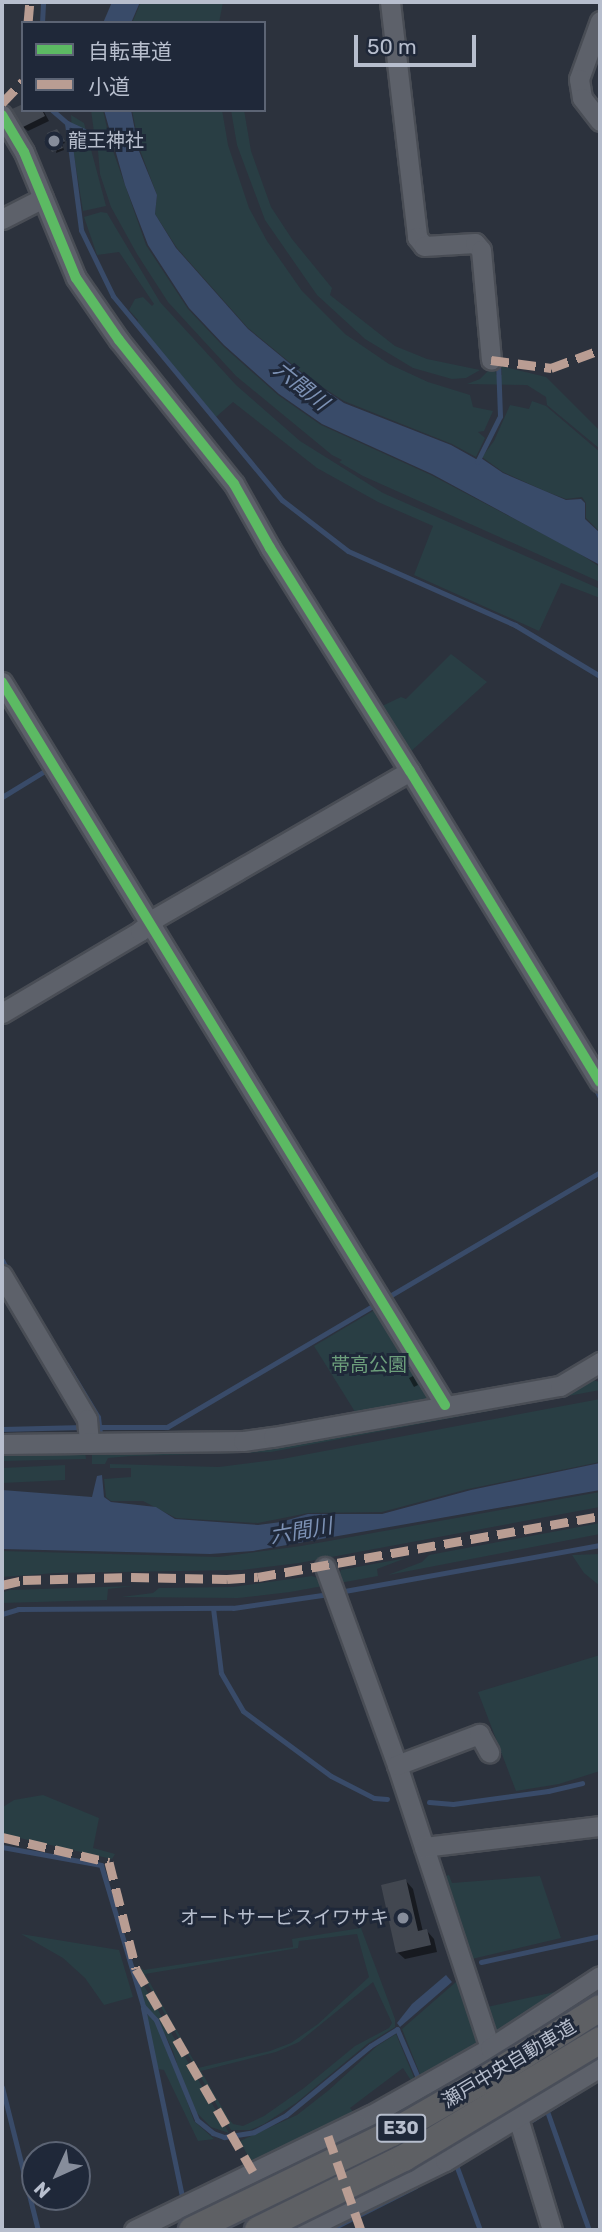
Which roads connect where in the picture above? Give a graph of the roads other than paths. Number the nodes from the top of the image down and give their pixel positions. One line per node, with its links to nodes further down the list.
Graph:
1 (390, 2): 7 (street)
2 (600, 21): 4 (street)
3 (2, 115): 5 (street)
4 (600, 121)
5 (36, 200): 6 (street); 9 (street)
6 (2, 219)
7 (491, 360)
8 (2, 682): 10 (street)
9 (405, 774): 10 (street); 12 (street)
10 (149, 923): 11 (street); 15 (street)
11 (2, 1013)
12 (600, 1082)
13 (2, 1275): 16 (street)
14 (600, 1363): 15 (street)
15 (445, 1405): 16 (street)
16 (88, 1433): 17 (street)
17 (2, 1444)
18 (328, 1574): 20 (street)
19 (489, 1752): 20 (street)
20 (397, 1765): 22 (street)
21 (600, 1826): 22 (street)
22 (424, 1847): 26 (street)
23 (600, 1976): 26 (street)
24 (600, 2008): 30 (highway, 瀬戸中央自動車道 / E30, bridge)
25 (600, 2040): 31 (highway, 瀬戸中央自動車道 / E30, bridge)
26 (489, 2049): 28 (street); 29 (street)
27 (600, 2067): 28 (street)
28 (518, 2118): 32 (street); 33 (street)
29 (134, 2230)
30 (192, 2230)
31 (258, 2230)
32 (303, 2230)
33 (552, 2230)

